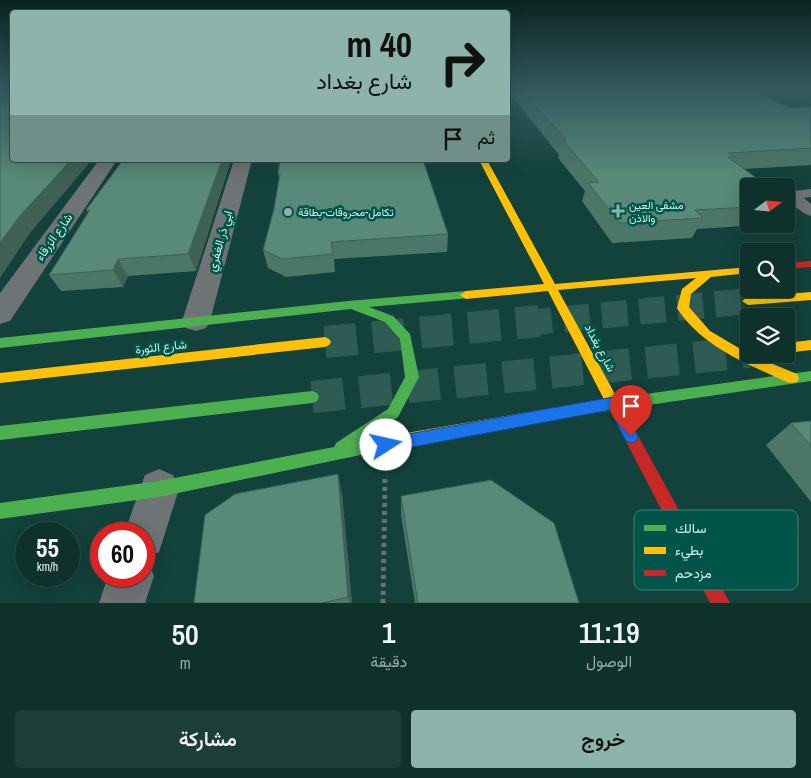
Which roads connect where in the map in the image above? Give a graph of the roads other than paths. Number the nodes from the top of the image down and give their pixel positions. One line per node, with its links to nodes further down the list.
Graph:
1 (107, 162): 14 (street, شارع الزرقاء)
2 (243, 162): 15 (street, ابي ذر الغفري)
3 (484, 162): 10 (main road, شارع بغداد)
4 (811, 193): 5 (lane)
5 (811, 211)
6 (811, 264): 7 (main road)
7 (795, 265)
8 (740, 271): 9 (main road)
9 (708, 274): 10 (main road); 22 (main road)
10 (552, 288): 13 (main road); 24 (main road, شارع بغداد)
11 (811, 296): 12 (main road)
12 (748, 302)
13 (348, 305): 15 (main road); 26 (main road)
14 (0, 314)
15 (196, 321): 17 (main road)
16 (325, 342): 21 (main road, شارع الثورة)
17 (0, 343)
18 (811, 345): 19 (main road)
19 (795, 347)
20 (811, 376): 22 (main road)
21 (0, 378)
22 (792, 378): 24 (main road)
23 (312, 397): 25 (main road)
24 (613, 403): 26 (main road); 28 (main road, شارع بغداد)
25 (0, 433)
26 (333, 453): 27 (main road)
27 (159, 489): 29 (main road); 30 (street)
28 (670, 510)
29 (0, 511)
30 (149, 522)
31 (127, 587): 33 (street)
32 (713, 590): 34 (main road, شارع بغداد)
33 (122, 603)
34 (720, 603)

